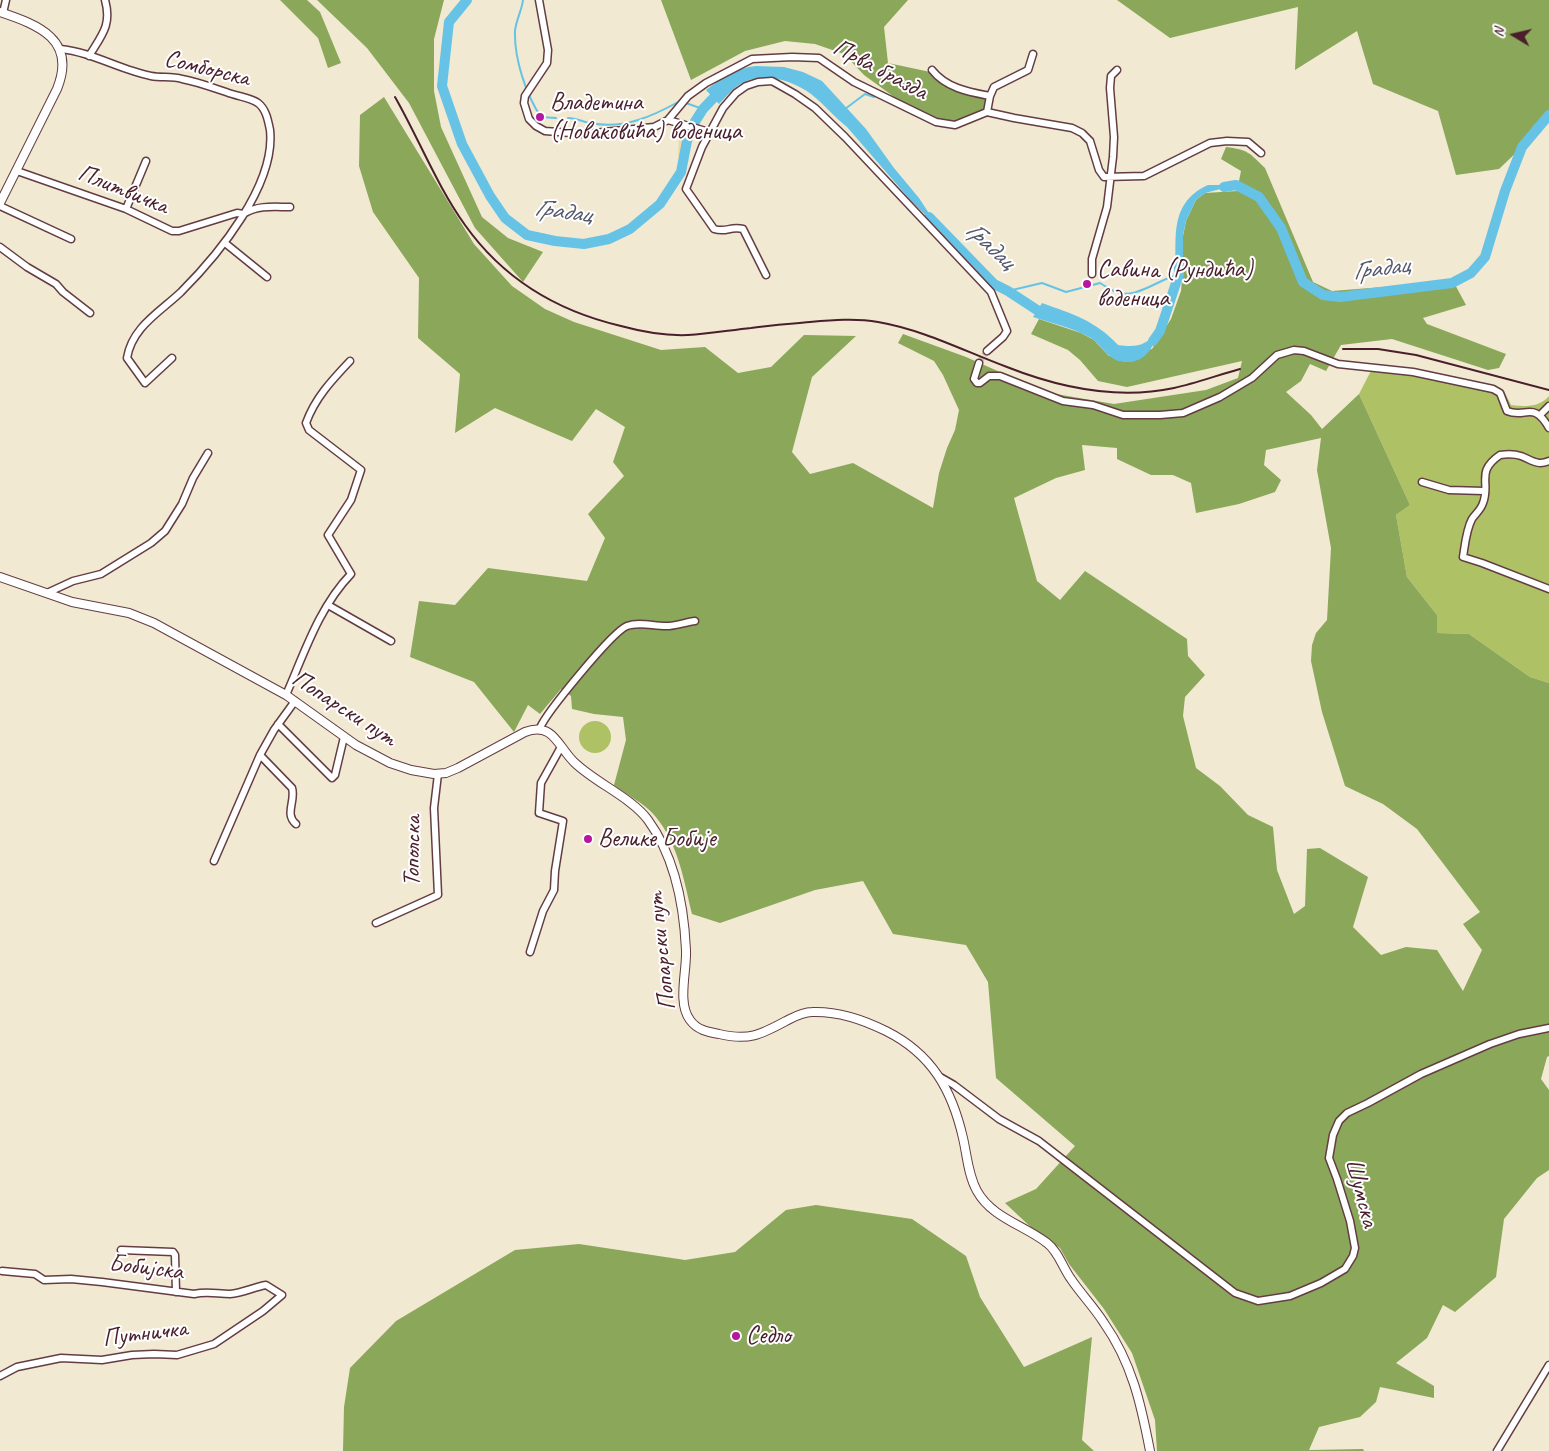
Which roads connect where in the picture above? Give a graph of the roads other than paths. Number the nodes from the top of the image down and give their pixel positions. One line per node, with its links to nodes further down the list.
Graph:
1 (6, 0): 4 (street)
2 (105, 0): 7 (street)
3 (539, 0): 12 (street, Прва бразда)
4 (2, 12): 5 (street)
5 (60, 49): 7 (street, Сомборска); 16 (street)
6 (1033, 54): 10 (street)
7 (89, 56): 21 (street, Сомборска)
8 (932, 70): 10 (street)
9 (1117, 70): 17 (street)
10 (990, 96): 11 (street)
11 (988, 112): 12 (street, Прва бразда); 17 (street)
12 (668, 120): 13 (street)
13 (707, 131): 25 (street); 29 (street)
14 (1261, 153): 17 (street)
15 (146, 161): 20 (street)
16 (17, 170): 18 (street); 20 (street, Плитвичка)
17 (1110, 177): 26 (street)
18 (0, 205): 22 (street)
19 (290, 207): 21 (street, Плитвичка)
20 (126, 209): 21 (street, Плитвичка)
21 (244, 214): 23 (street, Сомборска)
22 (71, 239)
23 (225, 243): 27 (street); 30 (street, Сомборска)
24 (0, 247): 28 (street)
25 (766, 274)
26 (1092, 274)
27 (267, 277)
28 (90, 313)
29 (987, 351)
30 (172, 358)
31 (350, 361): 43 (street)
32 (979, 363): 34 (street)
33 (1549, 406): 34 (street)
34 (1540, 415): 35 (street)
35 (1549, 428)
36 (208, 453): 42 (street)
37 (1549, 461): 39 (street)
38 (1422, 482): 39 (street)
39 (1484, 491): 41 (street)
40 (0, 576): 42 (street, Попарски пут)
41 (1549, 589)
42 (47, 593): 46 (street, Попарски пут)
43 (328, 605): 45 (street); 46 (street)
44 (695, 621): 49 (street)
45 (391, 642)
46 (286, 695): 47 (street, Попарски пут)
47 (295, 701): 48 (street); 50 (street, Попарски пут)
48 (278, 724): 50 (street); 52 (street)
49 (540, 728): 51 (street, Попарски пут); 53 (street, Попарски пут)
50 (344, 737): 53 (street, Попарски пут)
51 (561, 747): 57 (street); 59 (street, Попарски пут)
52 (260, 754): 54 (street); 55 (street)
53 (438, 774): 56 (street, Тополска)
54 (296, 824)
55 (214, 861)
56 (376, 923)
57 (530, 952)
58 (1549, 1028): 59 (street, Шумска)
59 (940, 1077): 66 (street, Попарски пут)
60 (121, 1250): 62 (street)
61 (2, 1271): 62 (street, Бобијска)
62 (176, 1292): 63 (street, Бобијска)
63 (282, 1294): 65 (street, Путничка)
64 (1549, 1365): 67 (street)
65 (0, 1376)
66 (1150, 1451)
67 (1497, 1451)

